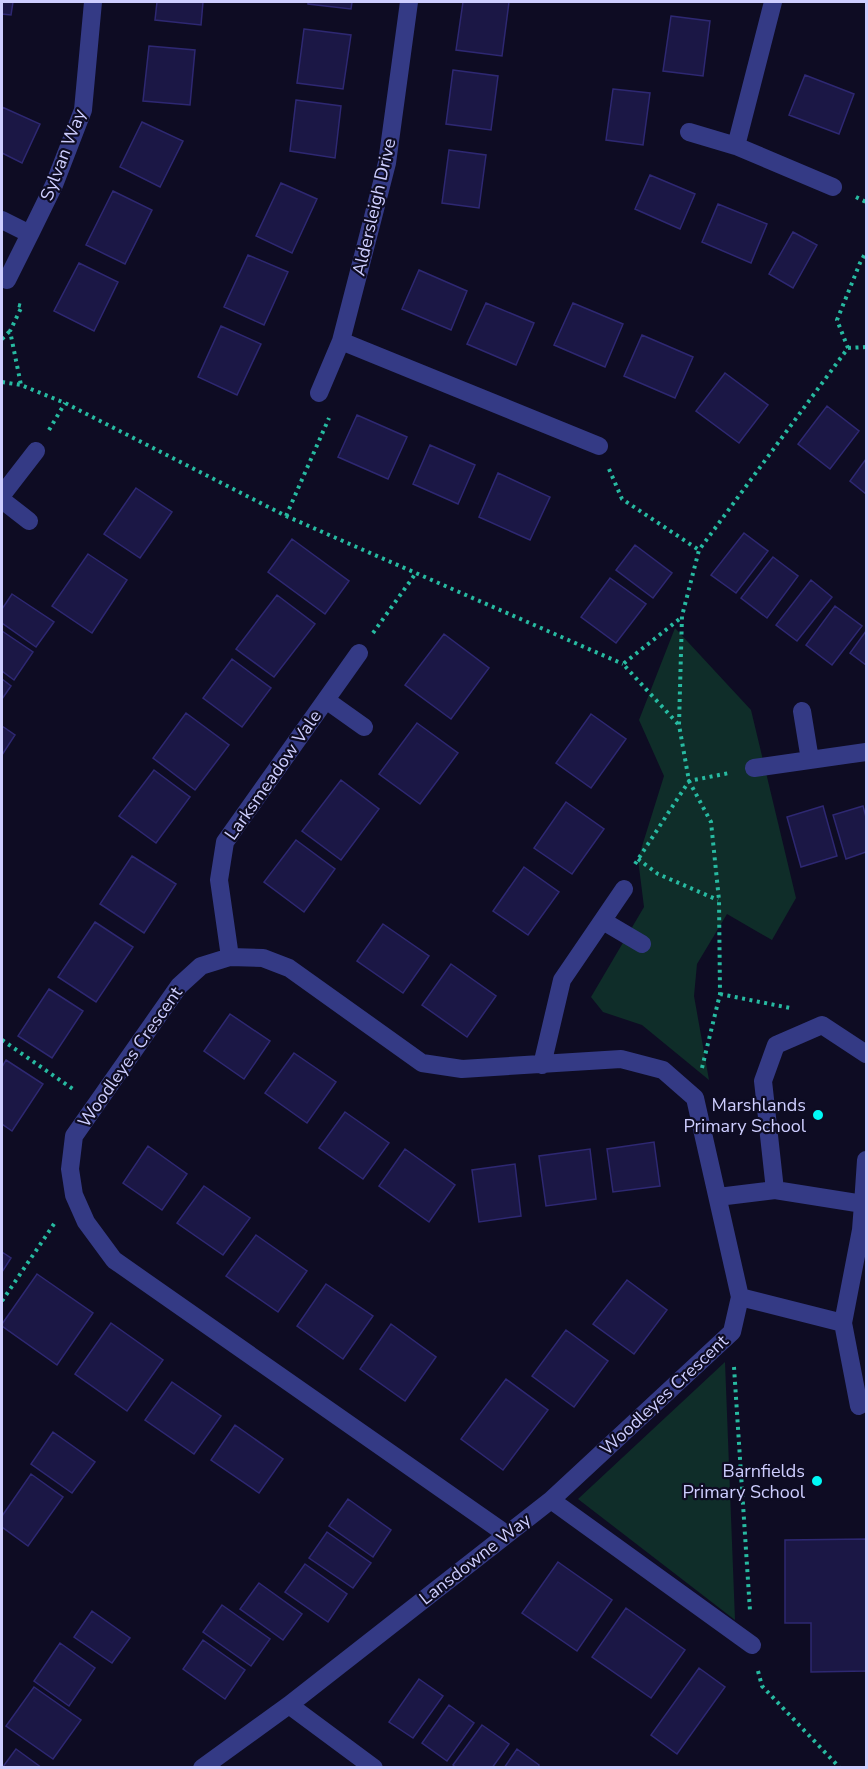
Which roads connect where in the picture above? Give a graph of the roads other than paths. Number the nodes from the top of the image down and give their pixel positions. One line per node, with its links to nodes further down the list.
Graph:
1 (93, 2): 8 (street, Sylvan Way)
2 (409, 2): 10 (street, Aldersleigh Drive)
3 (773, 2): 5 (street)
4 (689, 132): 5 (street)
5 (736, 146): 6 (street)
6 (833, 187)
7 (2, 220): 8 (street)
8 (30, 234): 9 (street, Sylvan Way)
9 (7, 280)
10 (341, 340): 11 (street, Aldersleigh Drive); 12 (street)
11 (319, 393)
12 (599, 446)
13 (36, 451): 14 (street)
14 (2, 495)
15 (2, 500): 16 (street)
16 (29, 521)
17 (359, 653): 18 (street, Larksmeadow Vale)
18 (326, 700): 20 (street, Larksmeadow Vale); 27 (street, Larksmeadow Vale)
19 (802, 711): 22 (street)
20 (364, 727)
21 (867, 752): 22 (street)
22 (810, 760): 23 (street)
23 (754, 768)
24 (624, 890): 25 (street)
25 (603, 921): 26 (street); 29 (street)
26 (642, 944)
27 (230, 957): 29 (street, Woodleyes Crescent); 39 (street, Woodleyes Crescent)
28 (867, 1054): 31 (street)
29 (542, 1065): 32 (street, Woodleyes Crescent)
30 (867, 1160): 33 (street)
31 (775, 1191): 32 (street); 33 (street)
32 (718, 1197): 35 (street, Woodleyes Crescent)
33 (863, 1204): 34 (street)
34 (864, 1230): 36 (street)
35 (740, 1297): 36 (street); 38 (street, Woodleyes Crescent)
36 (843, 1323): 37 (street)
37 (859, 1406)
38 (551, 1500): 39 (street, Lansdowne Way); 40 (street)
39 (506, 1534): 41 (street, Lansdowne Way)
40 (752, 1645)
41 (289, 1705): 42 (street, Lansdowne Way); 43 (street)
42 (202, 1767)
43 (374, 1767)

